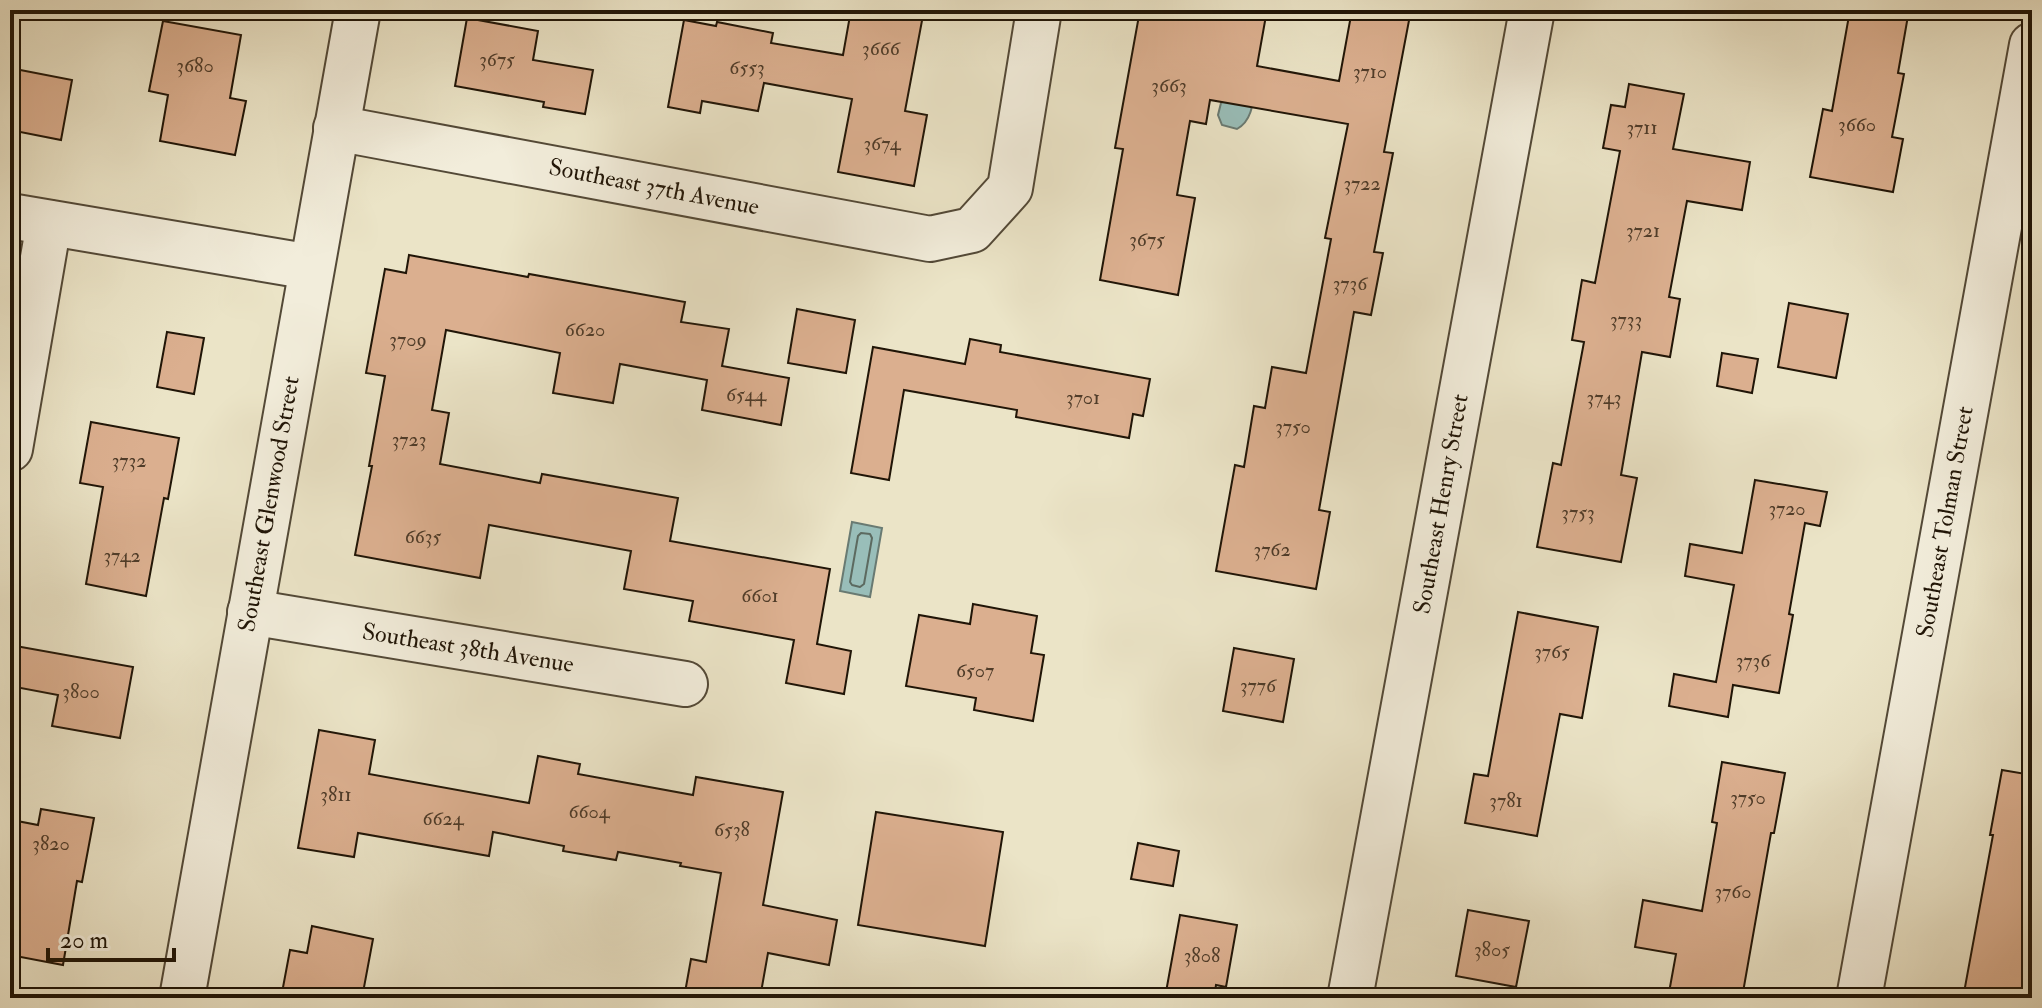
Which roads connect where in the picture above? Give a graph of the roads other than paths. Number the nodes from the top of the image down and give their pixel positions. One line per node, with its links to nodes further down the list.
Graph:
1 (358, 10): 5 (street, Southeast Glenwood Street)
2 (1039, 10): 5 (street, Southeast 37th Avenue)
3 (1532, 10): 12 (street, Southeast Henry Street)
4 (2032, 45): 13 (street, Southeast Tolman Street)
5 (336, 128): 7 (street, Southeast Glenwood Street)
6 (29, 220): 7 (street); 8 (street)
7 (311, 267): 9 (street, Southeast Glenwood Street)
8 (10, 449)
9 (250, 612): 10 (street, Southeast 38th Avenue); 11 (street, Southeast Glenwood Street)
10 (685, 684)
11 (182, 998)
12 (1350, 998)
13 (1859, 998)

